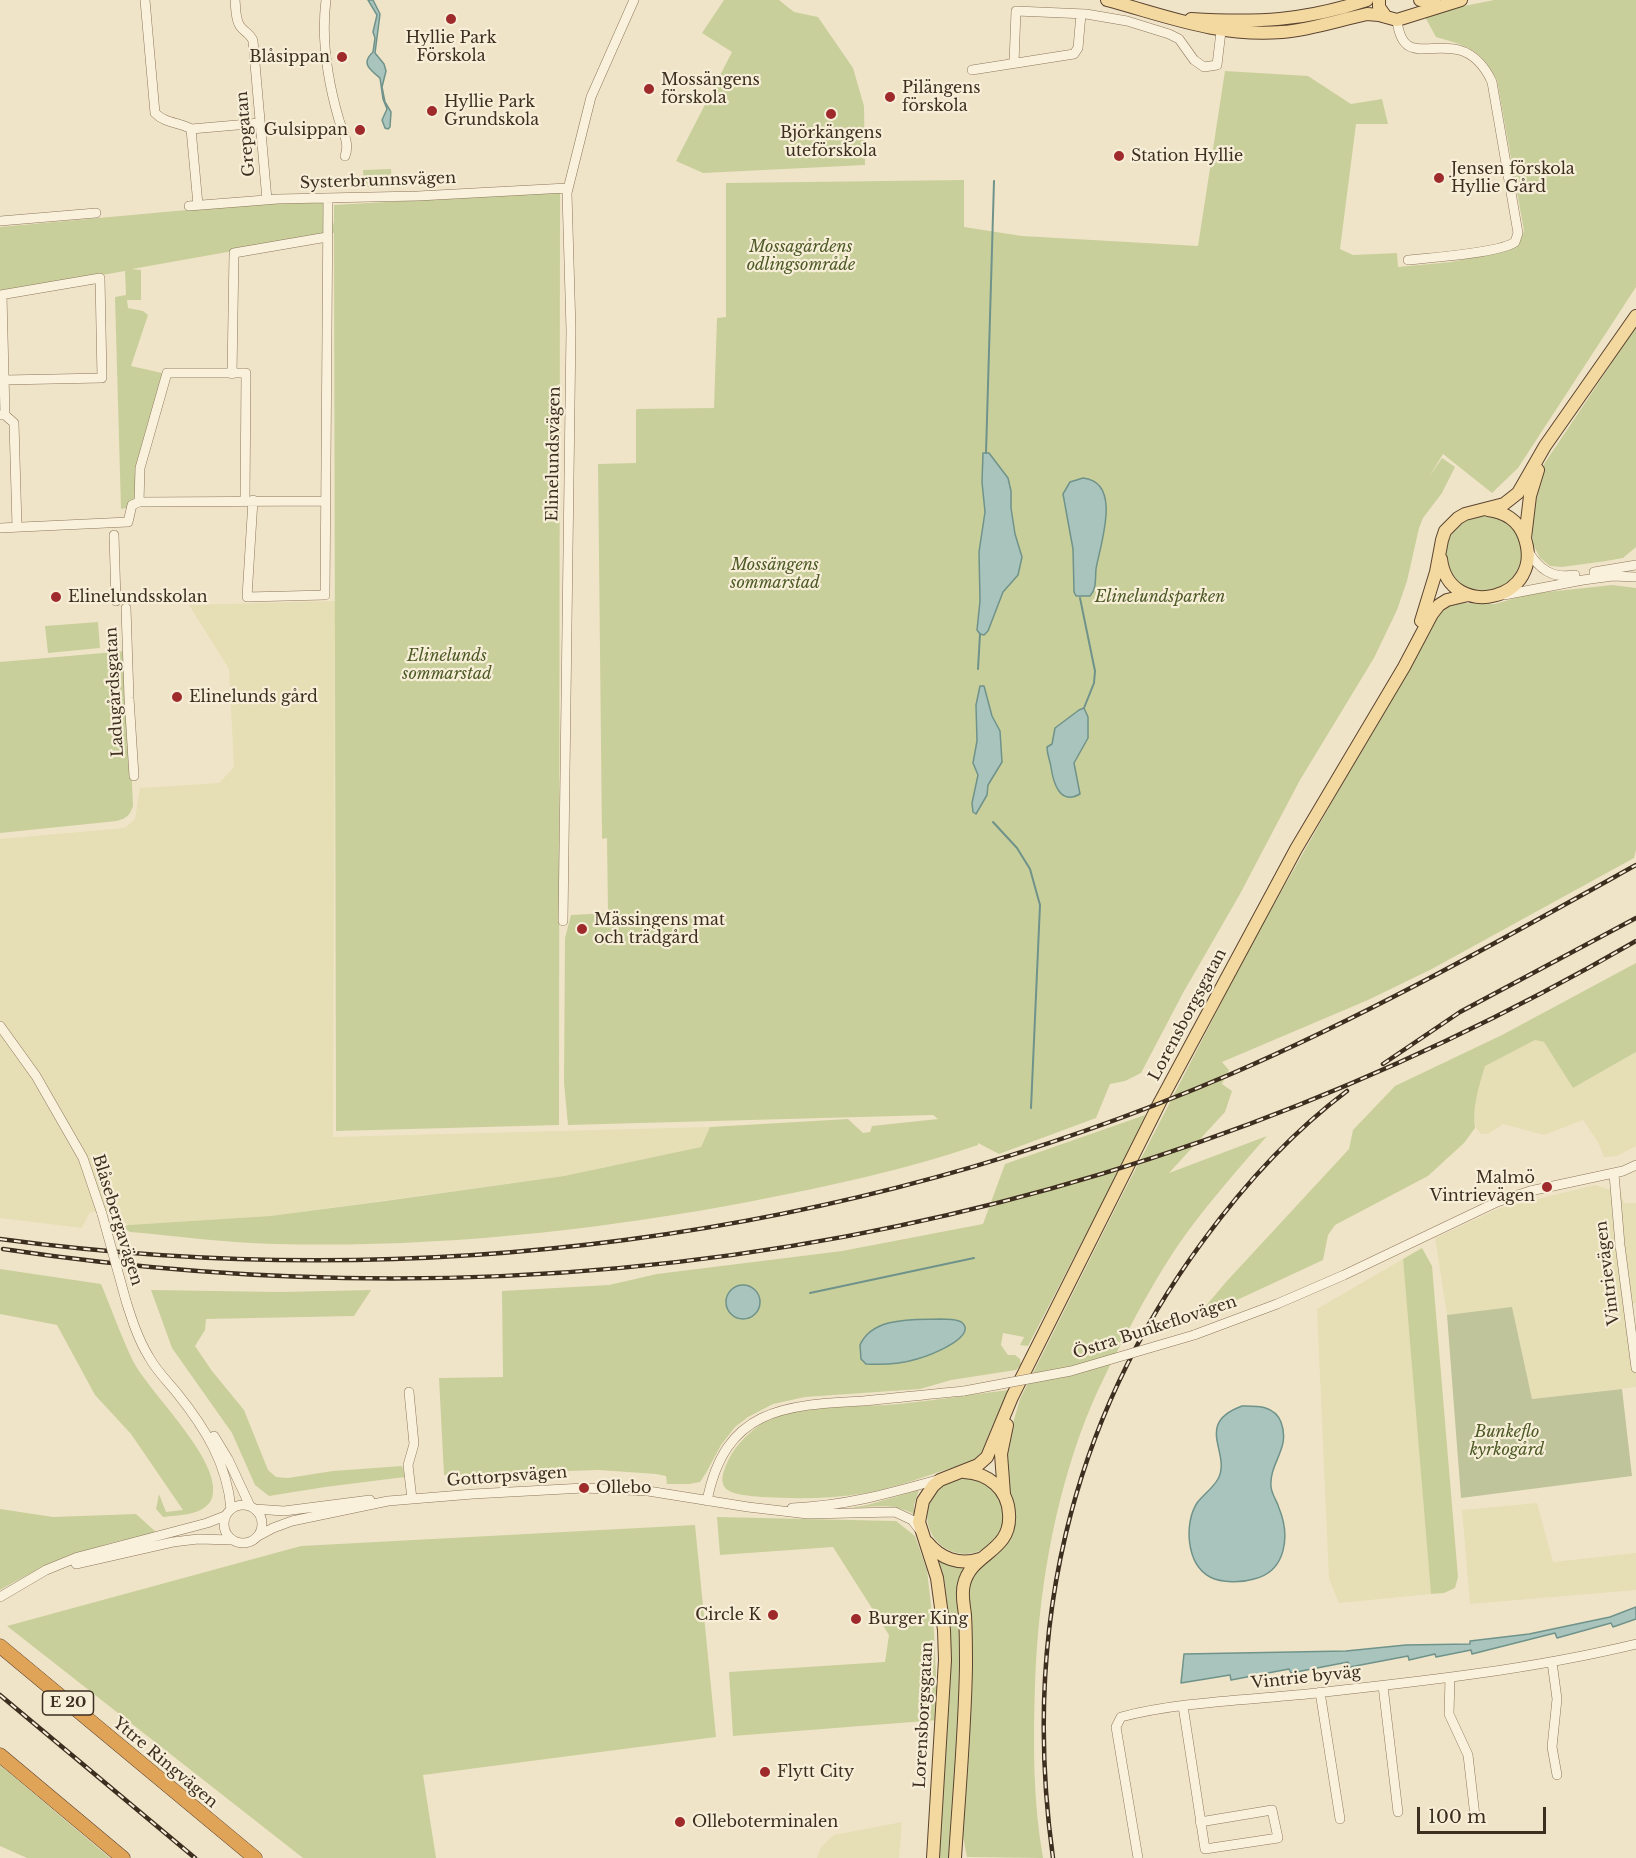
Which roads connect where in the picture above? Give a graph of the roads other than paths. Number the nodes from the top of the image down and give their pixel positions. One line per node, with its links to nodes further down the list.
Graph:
1 (145, 0): 18 (street)
2 (235, 0): 17 (street, Grepgatan)
3 (326, 0): 19 (street)
4 (634, 0): 20 (street, Elinelundsvägen)
5 (1107, 0): 14 (main road)
6 (1367, 0): 14 (main road)
7 (1379, 0): 13 (main road)
8 (1413, 0): 13 (main road)
9 (1420, 0): 10 (main road)
10 (1434, 0)
11 (1461, 0): 13 (main road)
12 (1081, 14): 14 (street); 15 (street); 15 (street)
13 (1397, 18): 14 (main road); 26 (street)
14 (1222, 26)
15 (1014, 63): 16 (street)
16 (972, 70)
17 (260, 123): 18 (street); 22 (street, Grepgatan)
18 (191, 129): 22 (street, Systerbrunnsvägen)
19 (345, 156)
20 (567, 188): 21 (street, Systerbrunnsvägen); 51 (street, Elinelundsvägen)
21 (328, 198): 22 (street, Systerbrunnsvägen); 25 (street)
22 (267, 200)
23 (96, 213): 24 (street)
24 (0, 221)
25 (327, 237): 29 (street); 34 (street)
26 (1408, 260)
27 (1, 295): 30 (street); 30 (street)
28 (1636, 316): 32 (main road, Lorensborgsgatan)
29 (232, 374): 33 (street); 35 (street)
30 (5, 380): 31 (street)
31 (3, 415): 37 (street)
32 (1555, 433): 36 (main road, Lorensborgsgatan); 40 (main road, Lorensborgsgatan)
33 (249, 500): 34 (street); 34 (street); 35 (street)
34 (326, 501)
35 (139, 502): 37 (street)
36 (1484, 510): 40 (main road, Lorensborgsgatan); 42 (main road, Lorensborgsgatan)
37 (17, 527): 38 (street)
38 (0, 528)
39 (114, 535): 47 (street)
40 (1525, 538): 41 (main road, Lorensborgsgatan)
41 (1528, 551): 43 (street); 46 (main road, Lorensborgsgatan)
42 (1440, 555): 45 (main road); 49 (main road, Lorensborgsgatan)
43 (1636, 565)
44 (1636, 577): 46 (street)
45 (1468, 595): 46 (main road, Lorensborgsgatan); 49 (main road, Lorensborgsgatan)
46 (1498, 595)
47 (116, 601)
48 (126, 608): 50 (street, Ladugårdsgatan)
49 (1392, 685): 55 (main road, Lorensborgsgatan)
50 (134, 776)
51 (563, 921)
52 (0, 1026): 58 (street, Blåsebergavägen, bridge)
53 (1636, 1165): 54 (street, Östra Bunkeflovägen)
54 (1614, 1174): 56 (street, Vintrievägen); 64 (street, Östra Bunkeflovägen, bridge)
55 (1027, 1368): 59 (main road, Lorensborgsgatan); 61 (main road, Lorensborgsgatan)
56 (1636, 1368)
57 (409, 1392): 62 (street)
58 (178, 1396): 65 (street, Blåsebergavägen); 67 (street, Blåsebergavägen)
59 (957, 1473): 60 (main road, Lorensborgsgatan); 61 (main road)
60 (940, 1480): 66 (street, Gottorpsvägen); 69 (main road, Lorensborgsgatan)
61 (1004, 1495): 71 (main road, Lorensborgsgatan)
62 (412, 1499): 63 (street, Gottorpsvägen); 64 (street, Gottorpsvägen)
63 (388, 1501): 65 (street, Gottorpsvägen); 68 (street, Gottorpsvägen)
64 (706, 1501): 66 (street, Gottorpsvägen)
65 (253, 1507): 67 (street, Gottorpsvägen); 68 (street)
66 (748, 1507): 69 (street, Gottorpsvägen)
67 (228, 1512): 70 (street); 72 (street, Gottorpsvägen)
68 (258, 1536): 70 (street, Gottorpsvägen)
69 (925, 1538): 71 (main road); 90 (main road, Lorensborgsgatan)
70 (232, 1540): 72 (street, Gottorpsvägen)
71 (984, 1557): 87 (main road, Lorensborgsgatan)
72 (15, 1588): 73 (street, Gottorpsvägen)
73 (0, 1596)
74 (1636, 1644): 76 (street, Vintrie byväg)
75 (0, 1647): 89 (highway, Yttre Ringvägen / E 20)
76 (1552, 1662): 77 (street, Vintrie byväg); 82 (street)
77 (1450, 1678): 78 (street, Vintrie byväg); 84 (street)
78 (1383, 1686): 79 (street, Vintrie byväg); 83 (street)
79 (1320, 1692): 80 (street, Vintrie byväg); 85 (street)
80 (1183, 1707): 86 (street); 93 (street, Vintrie byväg)
81 (0, 1755): 88 (highway)
82 (1557, 1775)
83 (1398, 1812)
84 (1475, 1816)
85 (1340, 1819)
86 (1200, 1822): 86 (street)
87 (957, 1833): 91 (main road, Lorensborgsgatan); 92 (street)
88 (123, 1858)
89 (255, 1858)
90 (933, 1858)
91 (955, 1858)
92 (963, 1858)
93 (1138, 1858)

